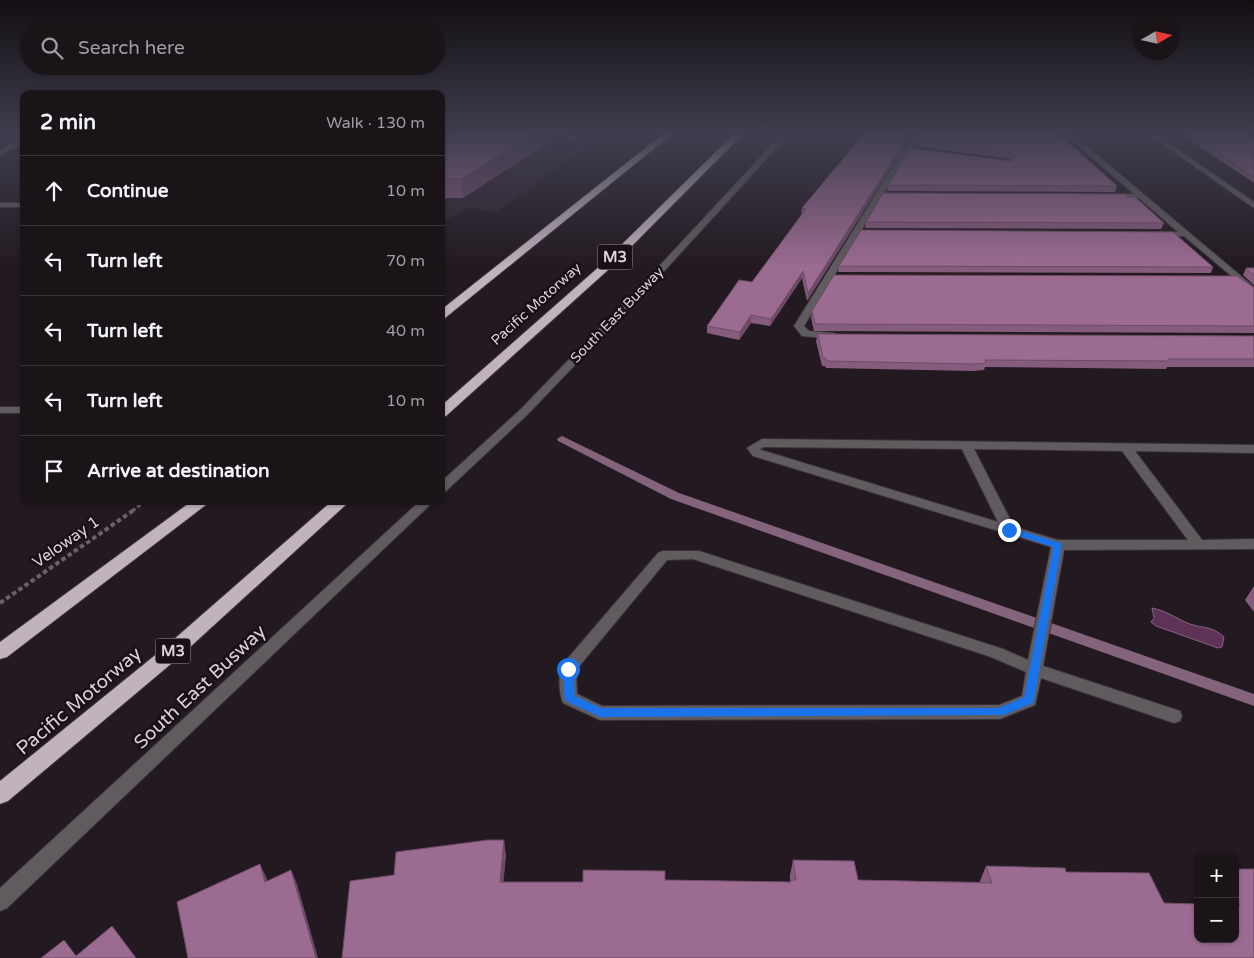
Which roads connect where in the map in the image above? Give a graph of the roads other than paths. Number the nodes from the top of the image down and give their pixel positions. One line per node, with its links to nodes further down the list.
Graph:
1 (612, 179): 21 (highway)
2 (694, 179): 25 (highway, Pacific Motorway / M3)
3 (745, 179): 29 (street, South East Busway)
4 (891, 179): 7 (street)
5 (1120, 179): 10 (street)
6 (1215, 179): 13 (street)
7 (880, 195): 8 (street); 14 (street)
8 (890, 195)
9 (1102, 196): 10 (street)
10 (1140, 196): 17 (street)
11 (0, 205): 12 (street)
12 (20, 205)
13 (1254, 206)
14 (856, 232): 15 (street); 22 (street)
15 (866, 232)
16 (1147, 234): 17 (street)
17 (1186, 234): 19 (street)
18 (1218, 278): 19 (street)
19 (1238, 278): 20 (street)
20 (1254, 292)
21 (445, 313)
22 (842, 336)
23 (0, 410): 24 (street)
24 (18, 410)
25 (445, 410)
26 (966, 446): 27 (street); 33 (street); 33 (street)
27 (1126, 448): 28 (street); 34 (street)
28 (1254, 449)
29 (445, 485)
30 (198, 505): 37 (highway)
31 (338, 505): 40 (highway, Pacific Motorway / M3)
32 (424, 505): 41 (street, South East Busway)
33 (1009, 530): 36 (street)
34 (1198, 544): 35 (street); 36 (street)
35 (1254, 544)
36 (1058, 545): 38 (street)
37 (0, 652)
38 (1034, 669): 38 (street); 39 (street)
39 (1174, 716)
40 (0, 794)
41 (0, 901)

